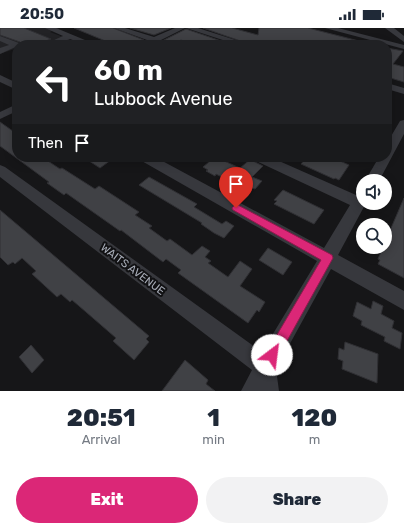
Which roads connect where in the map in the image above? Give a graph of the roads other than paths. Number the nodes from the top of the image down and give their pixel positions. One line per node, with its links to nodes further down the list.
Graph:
1 (118, 28): 14 (street)
2 (181, 28): 14 (street)
3 (190, 28): 15 (street)
4 (329, 28): 11 (street)
5 (389, 28): 8 (street)
6 (53, 29): 9 (street)
7 (404, 29): 8 (street)
8 (397, 31): 11 (street); 22 (street)
9 (69, 32): 12 (street); 13 (street)
10 (0, 38): 17 (street)
11 (375, 39): 16 (street)
12 (55, 40)
13 (84, 40)
14 (154, 40)
15 (230, 40)
16 (379, 40)
17 (12, 43)
18 (392, 43): 22 (street)
19 (12, 44): 21 (street)
20 (12, 45): 23 (street)
21 (0, 46)
22 (403, 46)
23 (0, 51)
24 (0, 78): 25 (street)
25 (12, 84)
26 (392, 87): 27 (street)
27 (404, 91)
28 (12, 110): 29 (street)
29 (0, 116)
30 (404, 123): 31 (street)
31 (392, 145)
32 (154, 162): 39 (street)
33 (271, 162): 37 (street)
34 (382, 162): 36 (street)
35 (0, 170): 41 (street, WAITS AVENUE)
36 (376, 174)
37 (356, 198)
38 (356, 209): 39 (street)
39 (328, 258): 40 (street); 41 (street)
40 (404, 301)
41 (265, 367): 42 (street); 43 (street)
42 (252, 391)
43 (268, 391)

